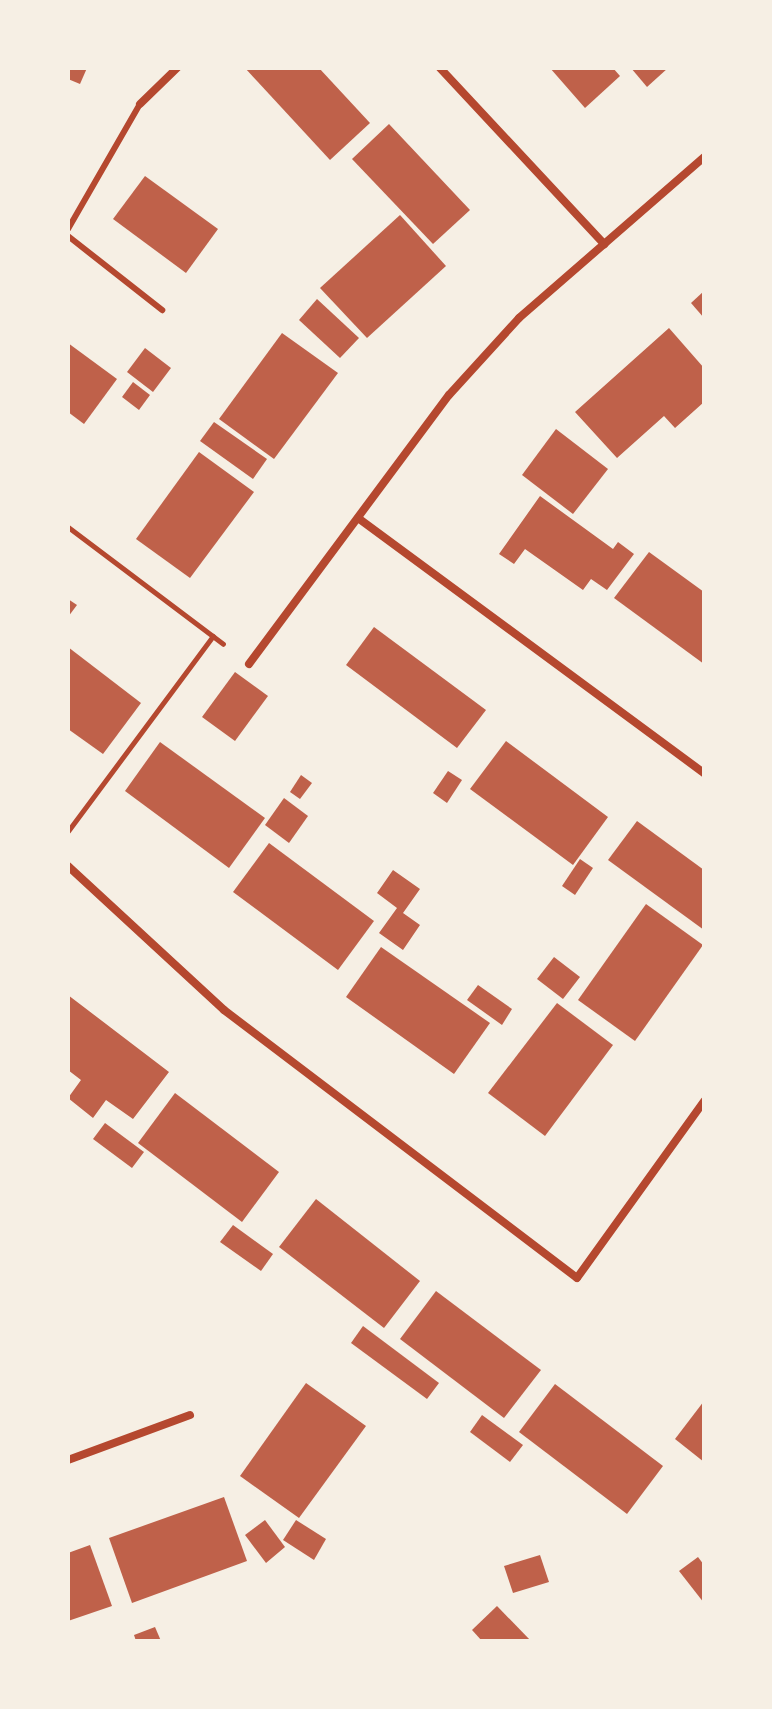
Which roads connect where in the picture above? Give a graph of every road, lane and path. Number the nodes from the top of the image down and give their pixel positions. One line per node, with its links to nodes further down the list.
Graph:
1 (177, 68): 3 (street)
2 (440, 68): 7 (street)
3 (140, 104): 5 (lane)
4 (704, 157): 7 (street)
5 (68, 229)
6 (68, 236): 8 (lane)
7 (604, 244): 9 (street)
8 (162, 310)
9 (358, 518): 12 (street); 13 (street)
10 (68, 527): 11 (path)
11 (213, 636): 12 (path); 14 (path)
12 (249, 664)
13 (704, 773)
14 (68, 831)
15 (68, 866): 16 (street)
16 (704, 1101)
17 (190, 1415): 18 (street)
18 (68, 1460)

